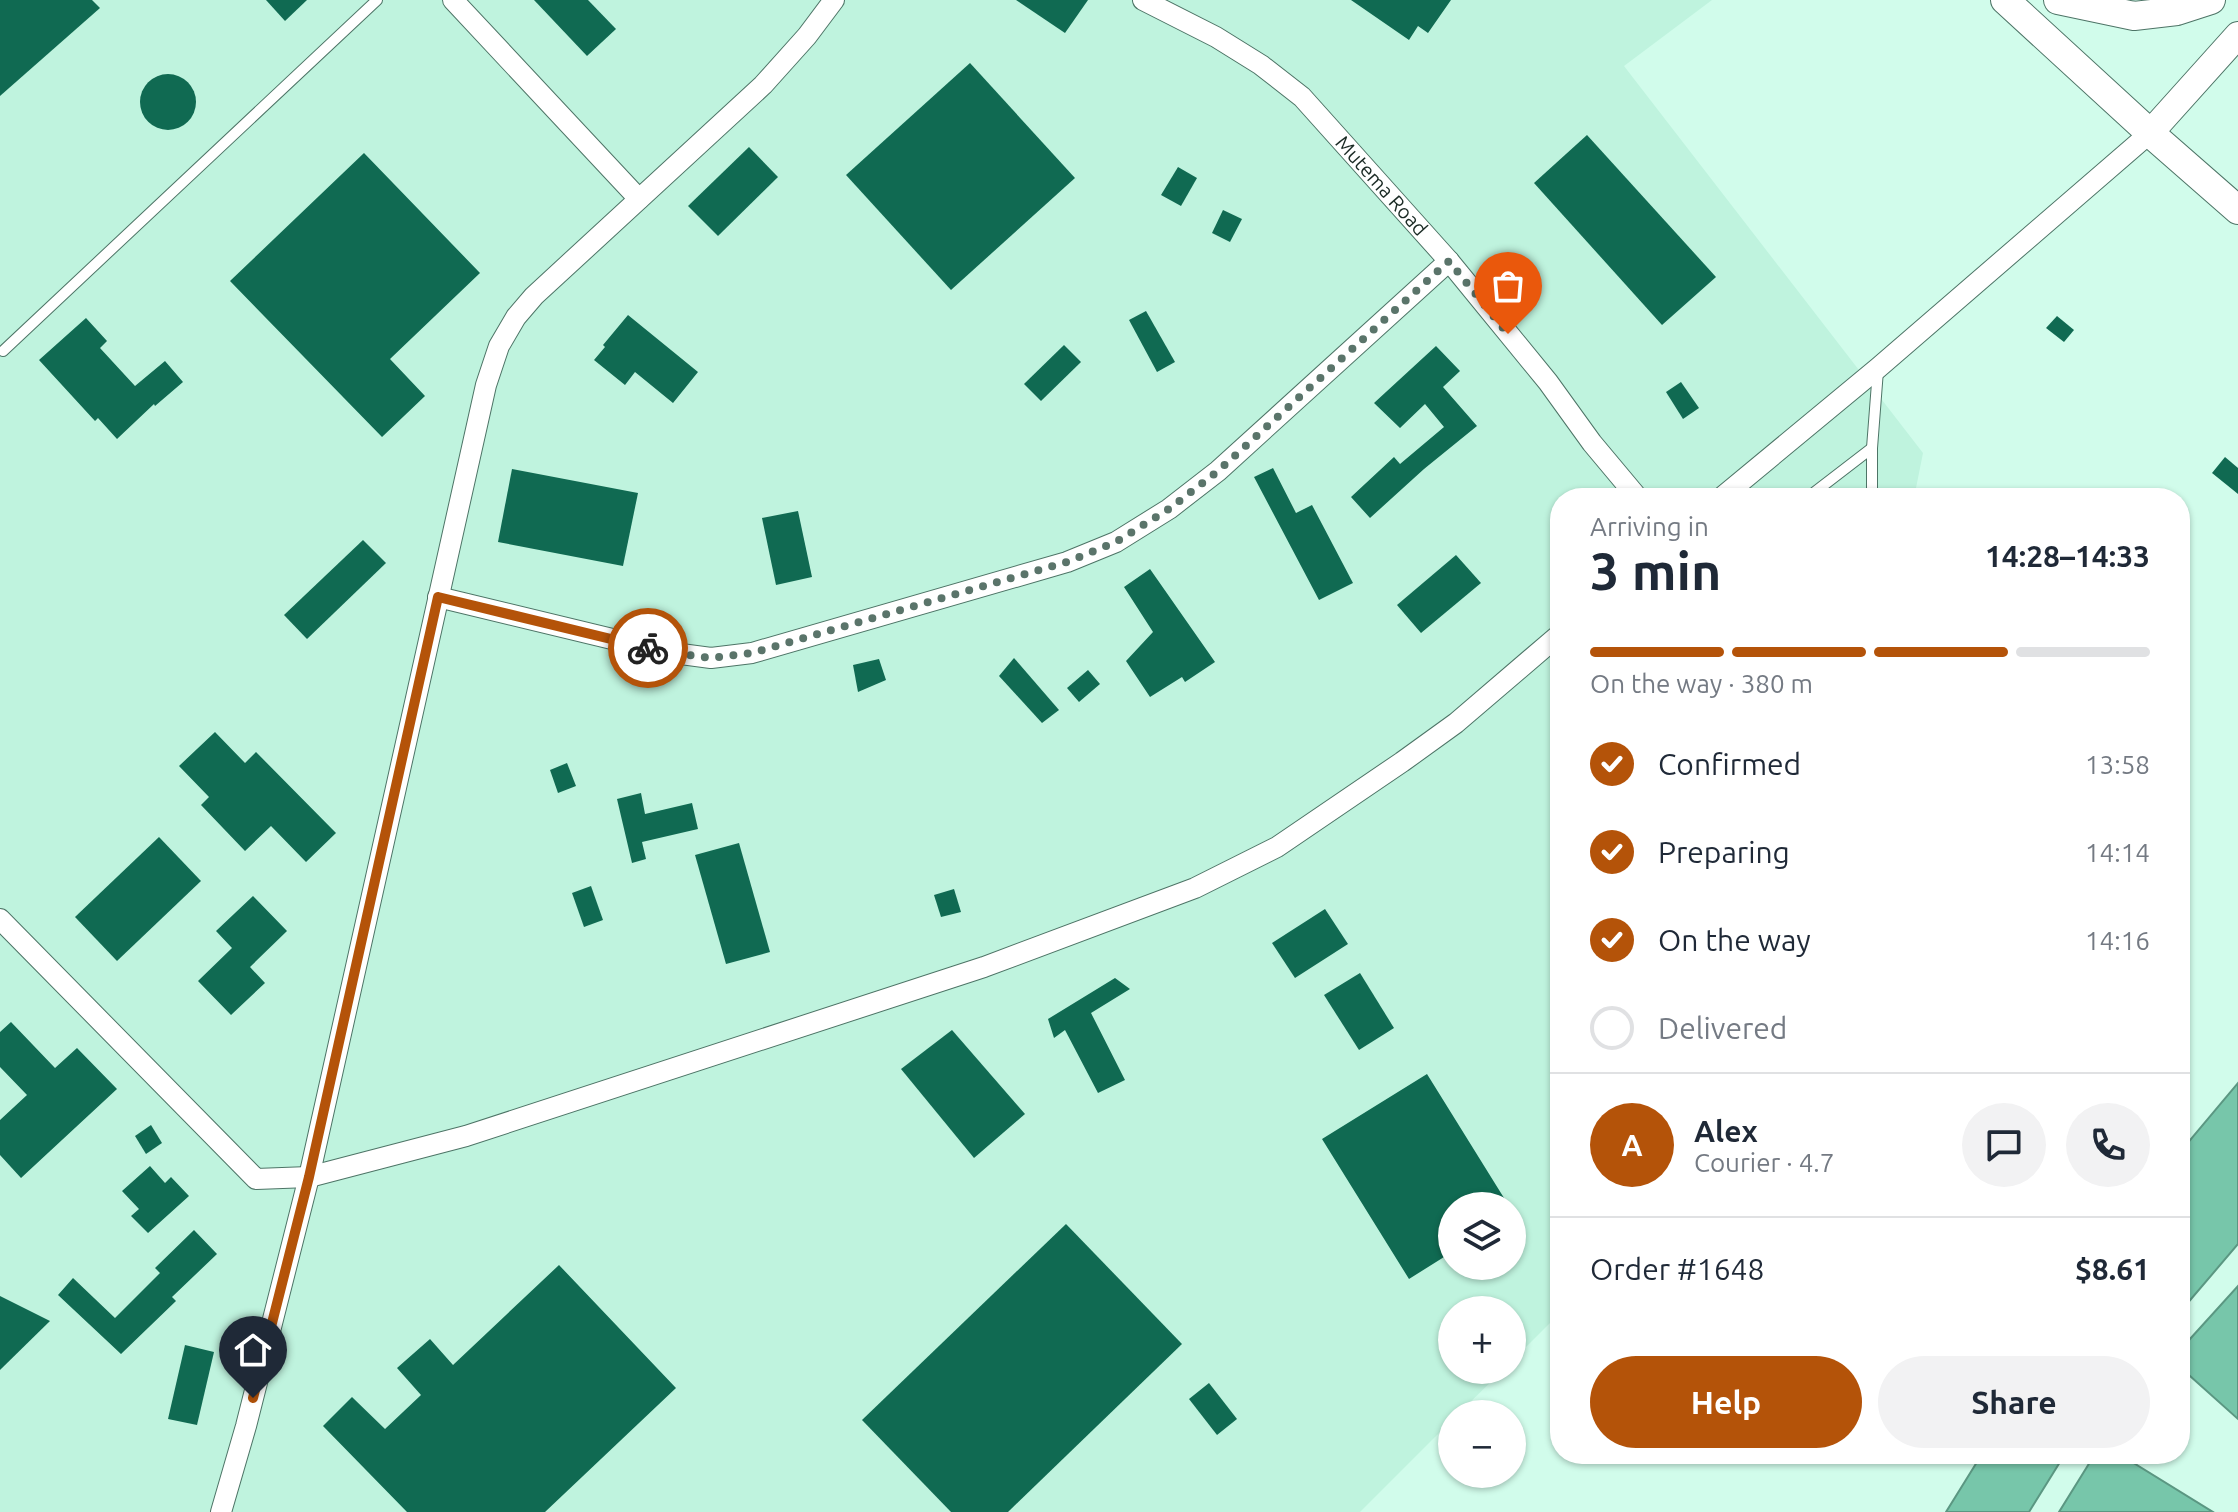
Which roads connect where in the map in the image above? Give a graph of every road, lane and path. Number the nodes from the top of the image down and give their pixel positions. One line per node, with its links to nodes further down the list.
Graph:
1 (377, 0): 13 (lane)
2 (453, 0): 10 (street)
3 (834, 0): 10 (street)
4 (1143, 0): 12 (street, Mutema Road)
5 (2005, 0): 9 (main road)
6 (2058, 0): 7 (main road)
7 (2211, 0)
8 (2238, 35): 9 (street)
9 (2150, 133): 11 (main road); 14 (street)
10 (639, 199): 20 (street)
11 (2238, 210)
12 (1449, 261): 16 (street, Mutema Road); 20 (street)
13 (3, 351)
14 (1878, 368): 15 (lane); 17 (street)
15 (1872, 448): 18 (lane); 19 (lane)
16 (1630, 488)
17 (1733, 488)
18 (1820, 488)
19 (1872, 488)
20 (438, 597): 23 (street)
21 (1550, 643): 23 (street)
22 (0, 919): 23 (street)
23 (309, 1177): 24 (street)
24 (221, 1512)

